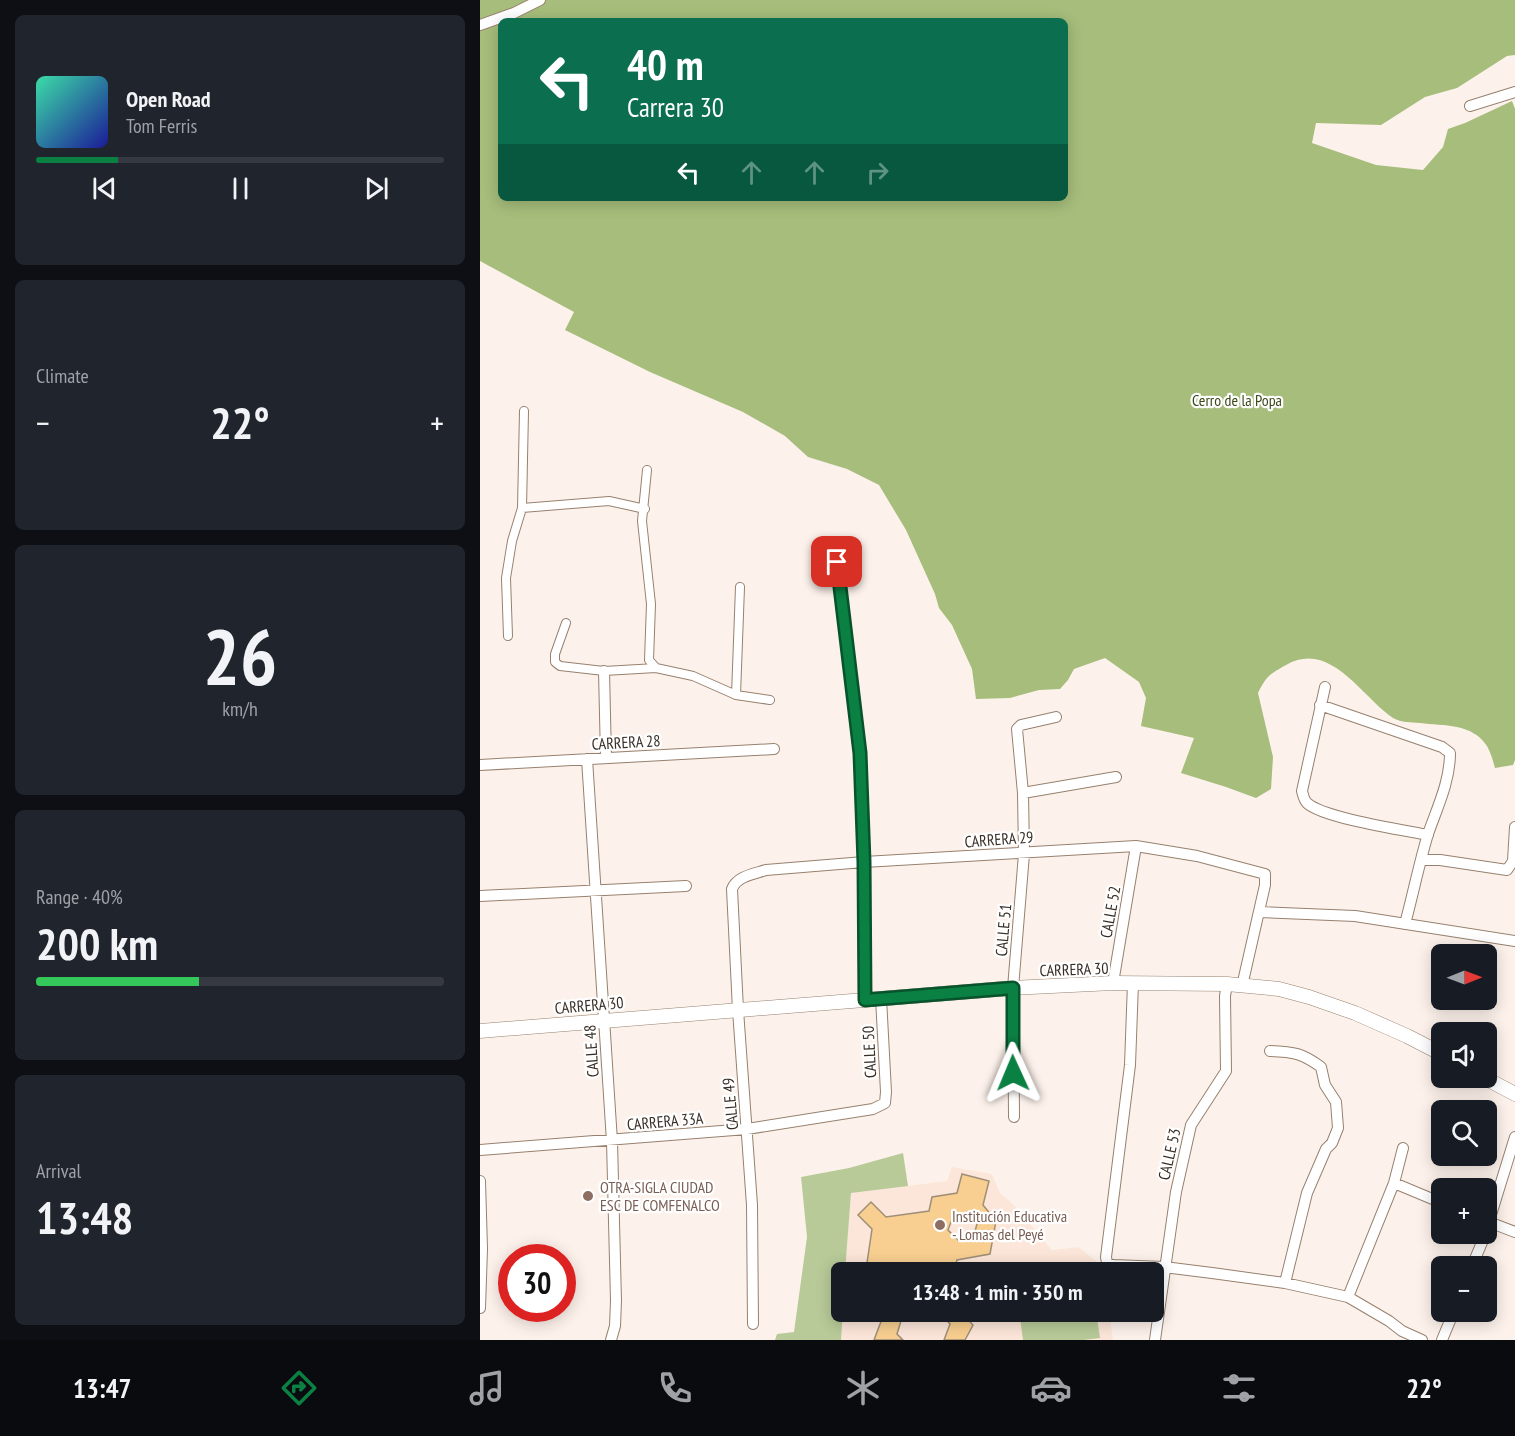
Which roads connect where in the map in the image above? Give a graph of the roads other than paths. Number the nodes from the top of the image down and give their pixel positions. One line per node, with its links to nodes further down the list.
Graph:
1 (540, 0): 2 (street)
2 (501, 18)
3 (498, 19): 4 (street)
4 (480, 26)
5 (1515, 92): 6 (street)
6 (1470, 106)
7 (524, 411): 9 (street)
8 (647, 470): 10 (street)
9 (522, 508): 10 (street); 14 (street)
10 (645, 509): 15 (street)
11 (837, 562): 33 (street)
12 (740, 587): 18 (street)
13 (566, 623): 16 (street)
14 (508, 636)
15 (656, 668): 16 (street); 18 (street)
16 (604, 671): 23 (street)
17 (1325, 687): 20 (street)
18 (736, 695): 19 (street)
19 (770, 700)
20 (1320, 705): 29 (street); 29 (street)
21 (1056, 717): 27 (street, CALLE 51)
22 (774, 748): 23 (street, CARRERA 28)
23 (606, 758): 24 (street, CARRERA 28)
24 (587, 759): 25 (street, CARRERA 28); 36 (street, CALLE 48)
25 (480, 765)
26 (1116, 777): 27 (street)
27 (1023, 793): 31 (street, CALLE 51)
28 (1515, 827): 32 (street)
29 (1428, 835): 32 (street)
30 (1136, 846): 31 (street, CARRERA 29); 38 (street, CARRERA 29); 41 (street, CALLE 52)
31 (1024, 854): 33 (street, CARRERA 29); 45 (street, CALLE 51)
32 (1421, 860): 39 (street)
33 (864, 862): 34 (street, CARRERA 29); 47 (street)
34 (734, 883): 48 (street, CALLE 49)
35 (686, 886): 36 (street)
36 (596, 890): 37 (street); 49 (street, CALLE 48)
37 (480, 896)
38 (1260, 912): 39 (street); 44 (street)
39 (1405, 924): 40 (street)
40 (1515, 941)
41 (1113, 983): 42 (street, CARRERA 30); 45 (street, CARRERA 30)
42 (1133, 983): 43 (street, CARRERA 30); 69 (street)
43 (1227, 984): 44 (street, CARRERA 30); 70 (street, CALLE 53)
44 (1242, 986): 51 (street, CARRERA 30)
45 (1013, 988): 46 (street, CARRERA 30); 56 (street, CALLE 51)
46 (881, 998): 47 (street, CARRERA 30); 55 (street, CALLE 50)
47 (865, 1000): 48 (street, CARRERA 30)
48 (738, 1010): 49 (street, CARRERA 30); 57 (street, CALLE 49)
49 (604, 1021): 50 (street, CARRERA 30); 59 (street, CALLE 48)
50 (480, 1031)
51 (1431, 1048)
52 (1270, 1051): 71 (street)
53 (1497, 1084): 54 (street)
54 (1515, 1094)
55 (885, 1103): 57 (street, CARRERA 33A)
56 (1014, 1117)
57 (747, 1129): 59 (street, CARRERA 33A); 76 (street, CALLE 49)
58 (1515, 1137): 62 (street)
59 (612, 1141): 61 (street, CARRERA 33A); 78 (street, CALLE 48)
60 (1403, 1148): 64 (street)
61 (480, 1150)
62 (1513, 1153): 66 (street)
63 (480, 1181): 73 (street)
64 (1394, 1183): 65 (street); 72 (street)
65 (1431, 1198)
66 (1497, 1199)
67 (1497, 1229): 68 (street)
68 (1515, 1232)
69 (1107, 1262)
70 (1164, 1267): 71 (street)
71 (1285, 1283): 72 (street)
72 (1348, 1297): 77 (street)
73 (480, 1308)
74 (1157, 1322): 79 (street, CALLE 53)
75 (1449, 1322): 81 (street)
76 (753, 1324)
77 (1400, 1336): 80 (street)
78 (611, 1340)
79 (1155, 1340)
80 (1422, 1340)
81 (1442, 1340)

